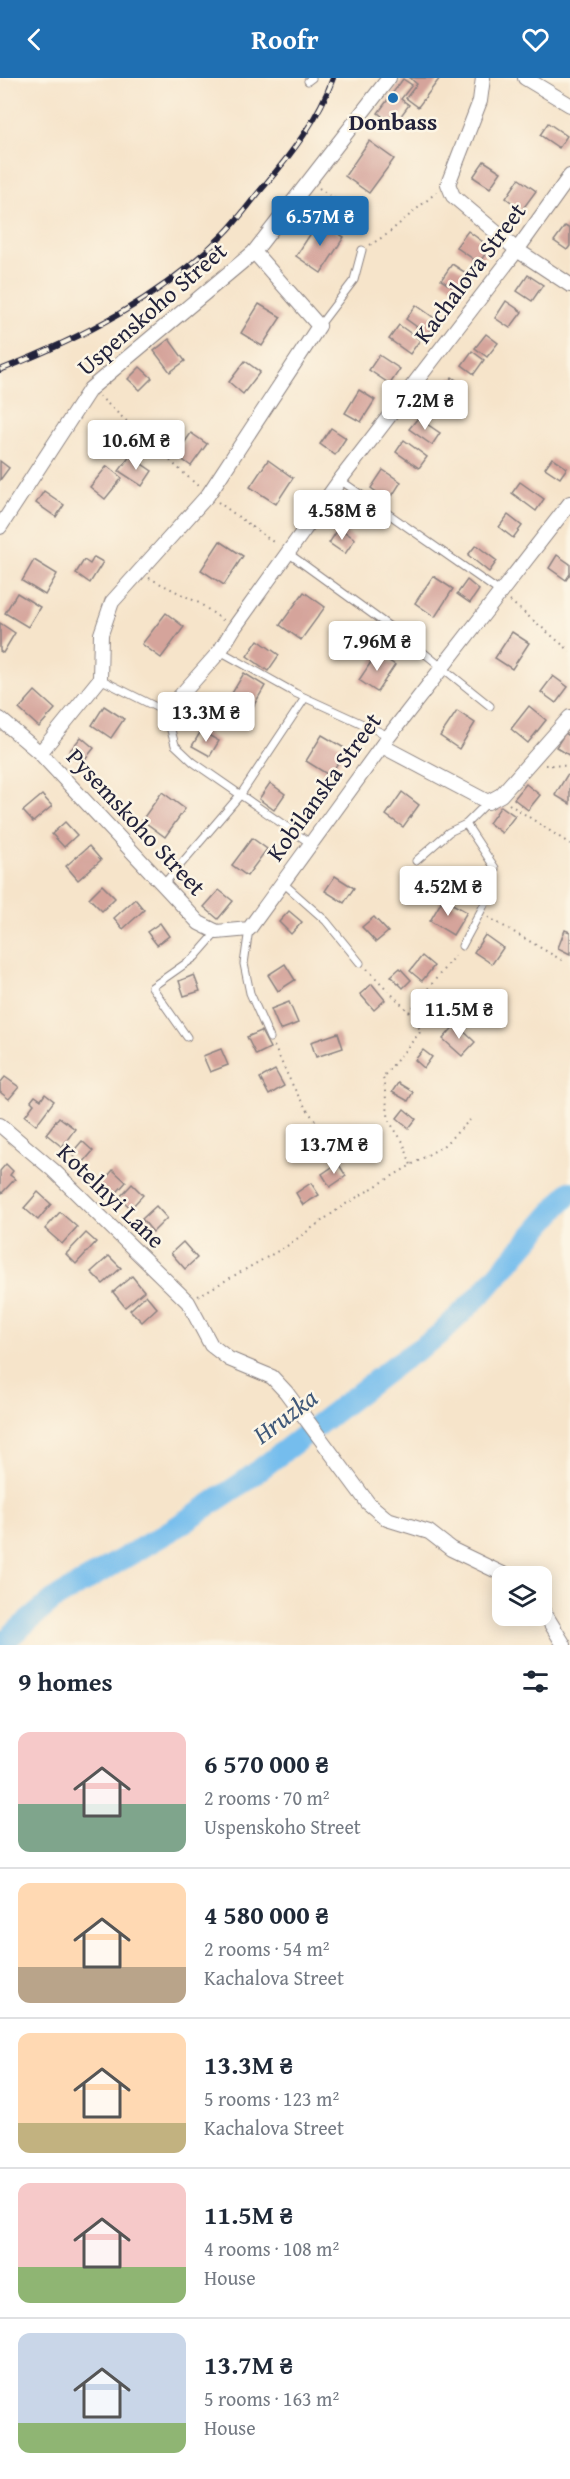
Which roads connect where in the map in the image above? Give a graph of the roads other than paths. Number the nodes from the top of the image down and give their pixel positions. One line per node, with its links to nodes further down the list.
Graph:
1 (389, 78): 8 (street, Uspenskoho Street)
2 (483, 78): 7 (street)
3 (525, 78): 4 (street)
4 (570, 105)
5 (570, 176): 7 (street, Kachalova Street)
6 (362, 250): 10 (lane)
7 (517, 250): 9 (street); 11 (street, Kachalova Street)
8 (254, 252): 10 (street); 13 (street, Uspenskoho Street)
9 (570, 285)
10 (319, 326): 18 (street)
11 (340, 480): 14 (street, Kachalova Street); 15 (lane)
12 (570, 503): 15 (street, Kobilanska Street)
13 (0, 527)
14 (288, 553): 16 (street, Kachalova Street); 17 (lane)
15 (500, 592): 17 (street, Kobilanska Street)
16 (220, 651): 19 (lane); 21 (street, Kachalova Street)
17 (443, 667): 20 (lane); 24 (street, Kobilanska Street)
18 (100, 678): 21 (lane); 25 (street)
19 (305, 698): 24 (lane); 26 (lane)
20 (490, 706)
21 (166, 712): 26 (lane)
22 (570, 717): 27 (street)
23 (0, 719): 25 (street, Pysemskoho Street)
24 (385, 741): 27 (street); 29 (street, Kobilanska Street)
25 (40, 753): 32 (street, Pysemskoho Street)
26 (241, 794): 29 (lane); 32 (lane)
27 (488, 802): 28 (lane)
28 (466, 824): 30 (lane); 35 (lane)
29 (310, 843): 31 (street, Kobilanska Street)
30 (417, 861)
31 (282, 882): 33 (street, Kobilanska Street); 36 (lane)
32 (163, 885): 34 (street, Pysemskoho Street)
33 (249, 929): 34 (street); 38 (lane)
34 (217, 932): 37 (lane)
35 (462, 946)
36 (360, 963)
37 (187, 1037)
38 (270, 1038)
39 (0, 1125): 40 (street, Kotelnyi Lane)
40 (492, 1569)
41 (552, 1625): 42 (street)
42 (564, 1645)

